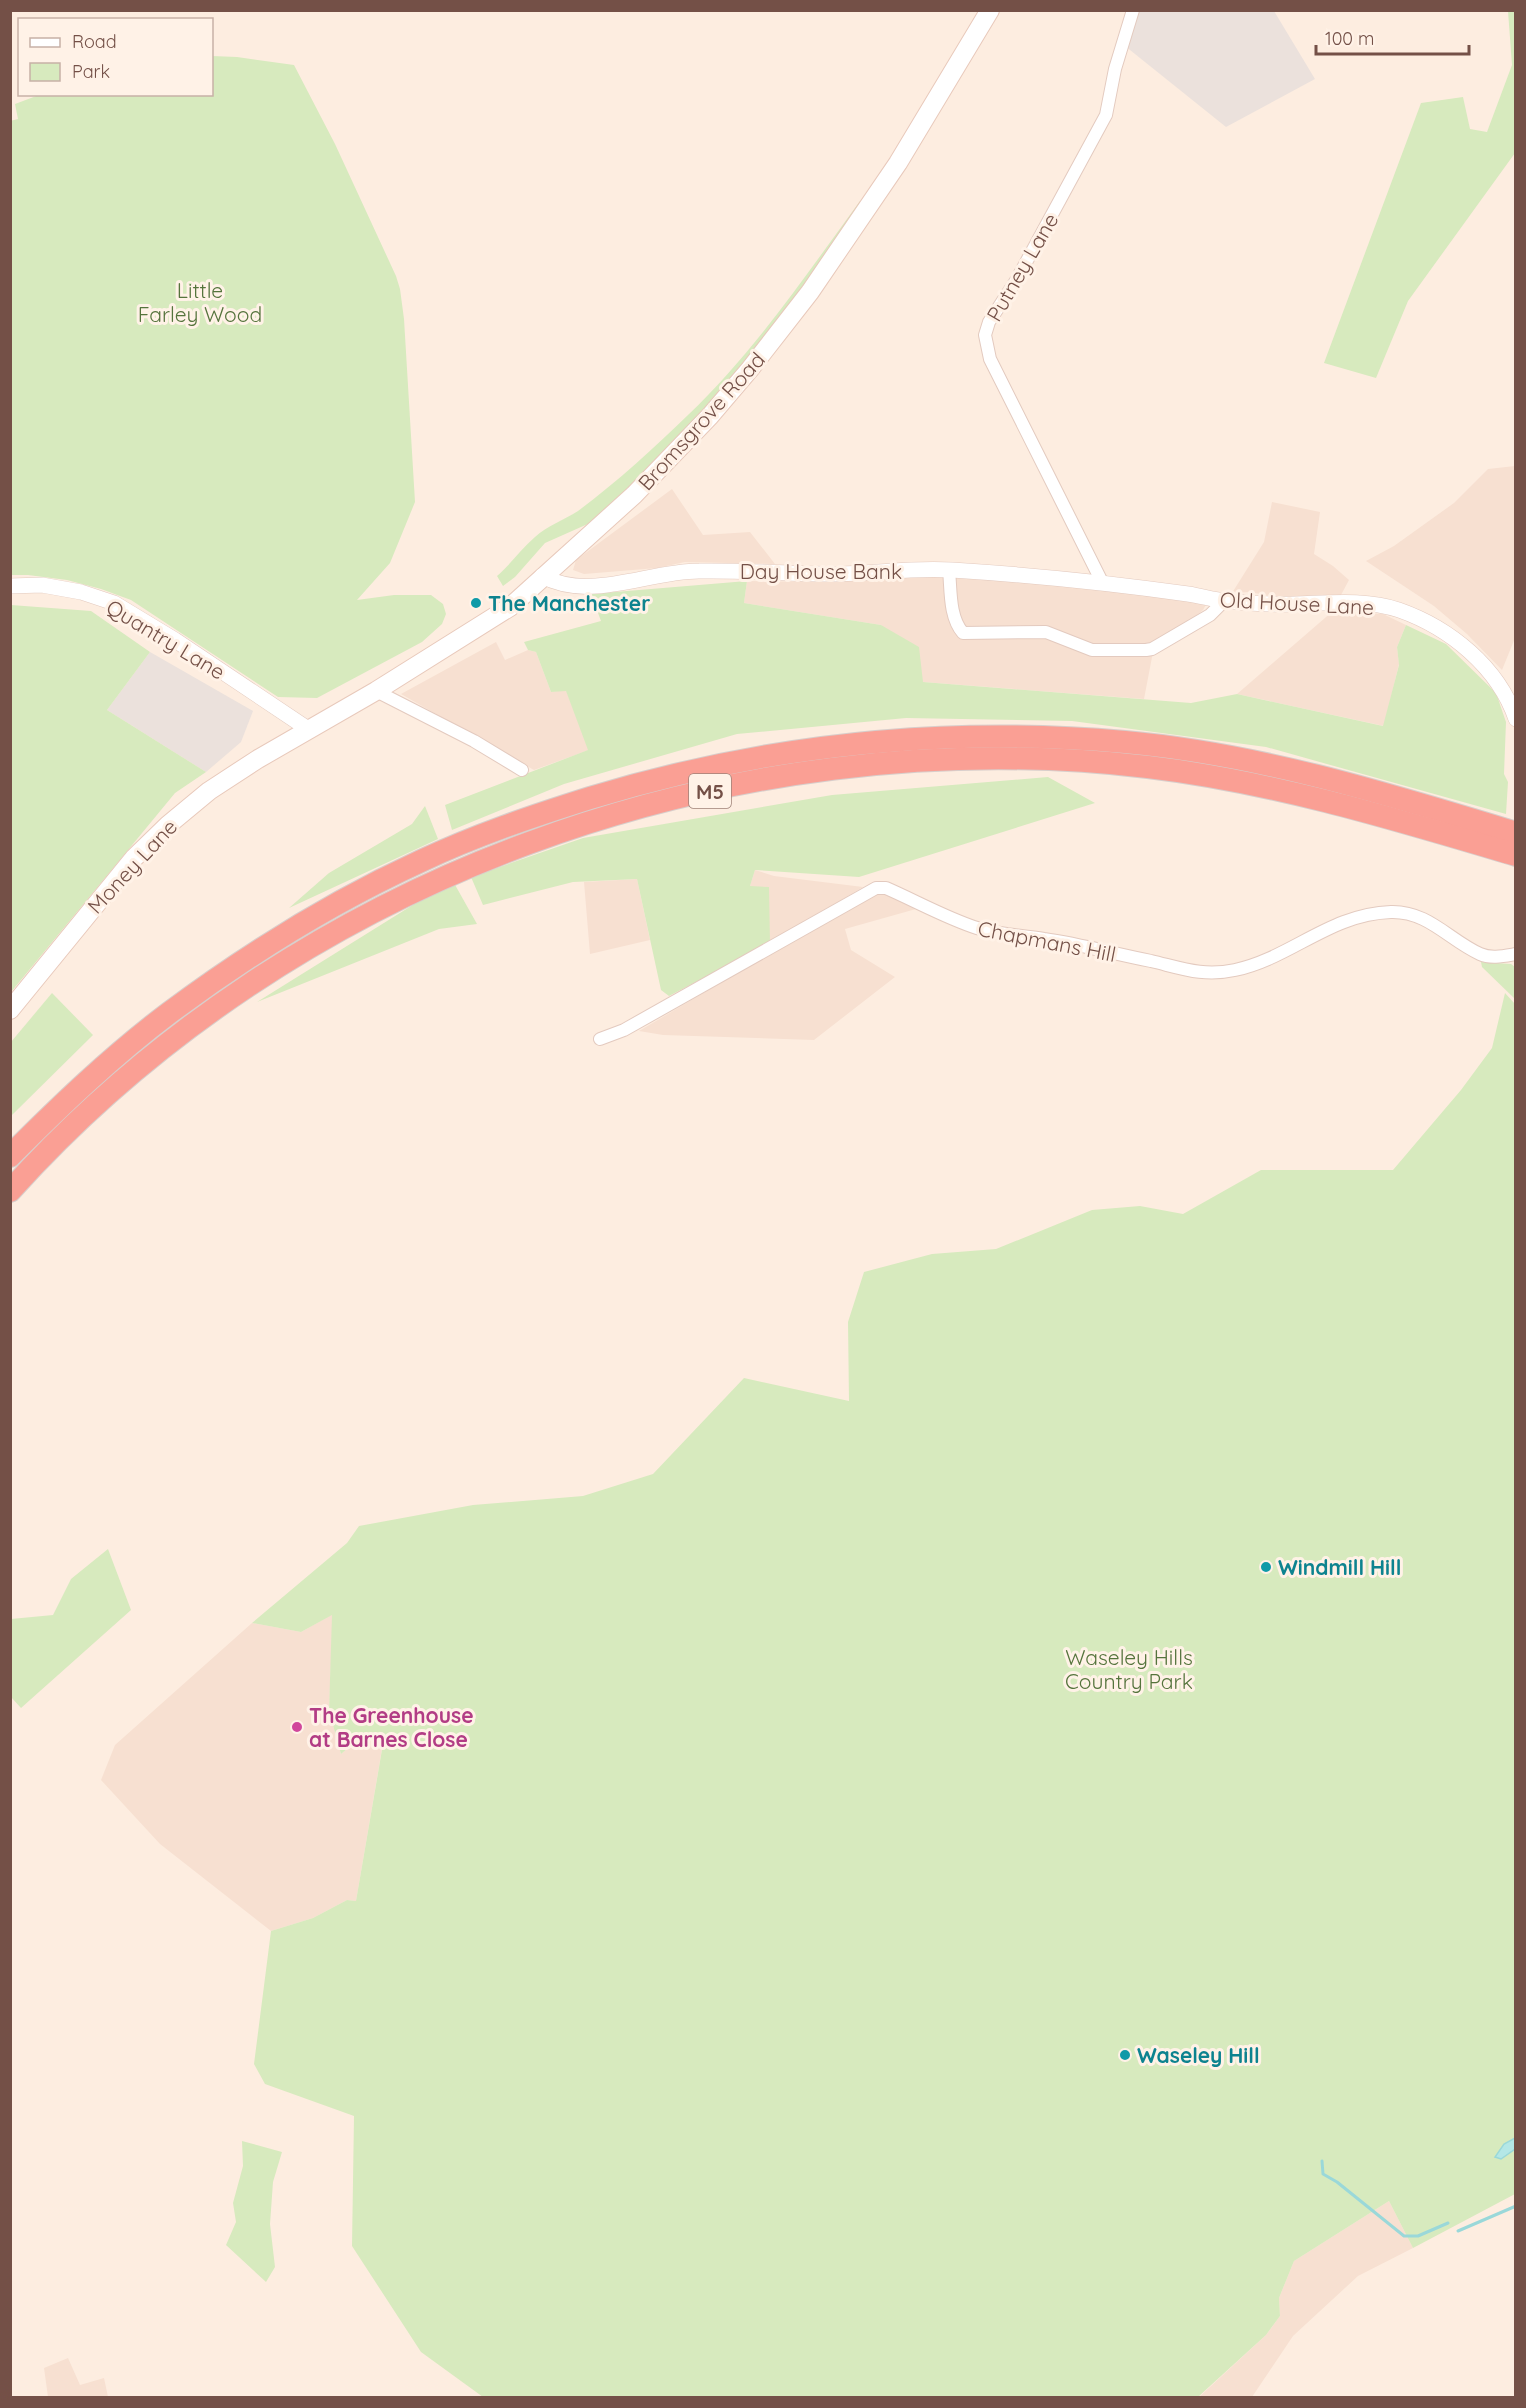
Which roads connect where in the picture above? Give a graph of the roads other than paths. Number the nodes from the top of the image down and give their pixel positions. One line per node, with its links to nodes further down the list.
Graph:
1 (990, 10): 4 (main road, Bromsgrove Road)
2 (1133, 10): 5 (street, Putney Lane)
3 (949, 570): 4 (street, Day House Bank); 5 (street, Day House Bank); 7 (street)
4 (542, 576): 8 (main road, Bromsgrove Road)
5 (1103, 584): 7 (street, Old House Lane)
6 (10, 586): 10 (street, Quantry Lane)
7 (1224, 601): 9 (street, Old House Lane)
8 (376, 691): 10 (main road, Bromsgrove Road); 11 (street)
9 (1515, 719)
10 (308, 729): 15 (main road, Money Lane)
11 (522, 770)
12 (1515, 833): 17 (highway, M5)
13 (1515, 855): 18 (highway, M5)
14 (1515, 954): 16 (street, Chapmans Hill)
15 (10, 1011)
16 (600, 1039)
17 (10, 1156)
18 (10, 1191)

